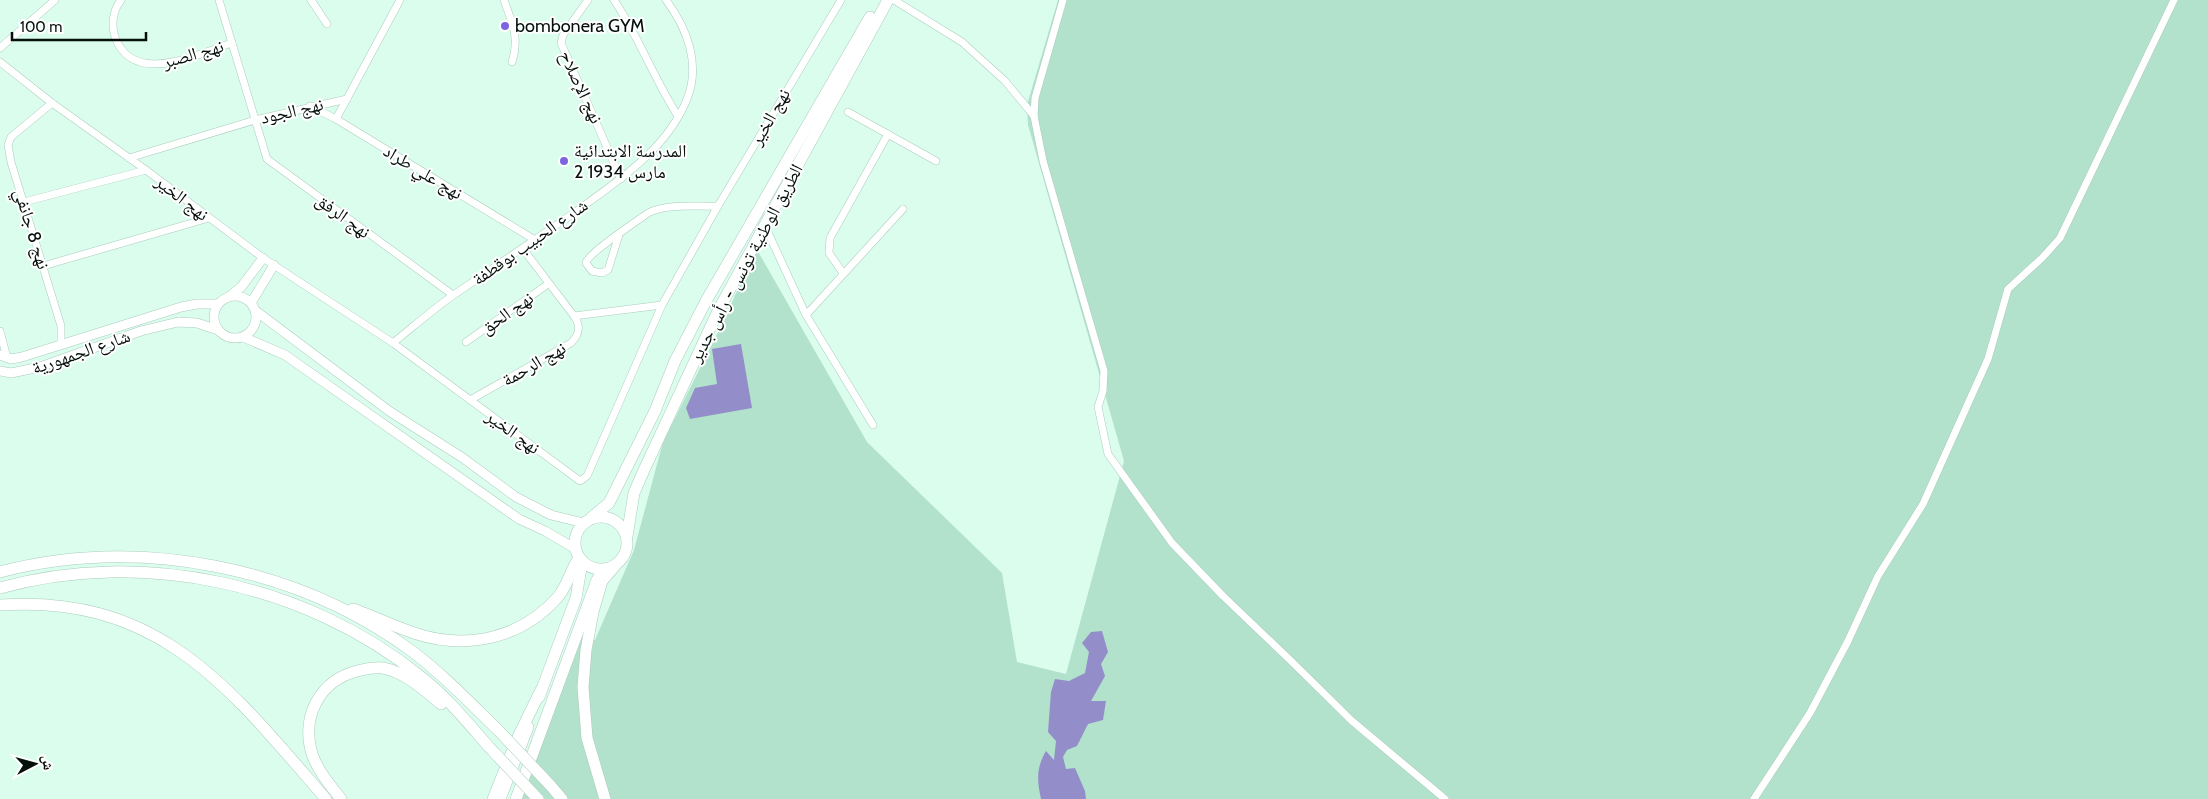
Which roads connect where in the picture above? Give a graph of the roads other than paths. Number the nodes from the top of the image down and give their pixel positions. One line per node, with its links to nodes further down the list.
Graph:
1 (55, 0): 18 (street)
2 (121, 0): 17 (street, نهج الصبر)
3 (219, 0): 17 (street, نهج الرفق)
4 (311, 0): 16 (street)
5 (400, 0): 21 (street, نهج الجود)
6 (504, 0): 20 (street)
7 (588, 0): 33 (street, نهج الإصلاح)
8 (614, 0): 25 (street)
9 (666, 0): 25 (street, شارع الحبيب بوقطفة)
10 (841, 0): 35 (street, نهج الخير)
11 (880, 0): 64 (main road, الطريق الوطنية تونس - رأس جدير)
12 (888, 0): 38 (main road, الطريق الوطنية تونس - رأس جدير)
13 (894, 0): 26 (street)
14 (1063, 0): 26 (street)
15 (2174, 0): 83 (street)
16 (327, 24)
17 (232, 43): 28 (street, نهج الرفق)
18 (0, 48)
19 (0, 62): 22 (street, نهج الخير)
20 (512, 62)
21 (346, 99): 23 (street, نهج الجود); 27 (street)
22 (52, 103): 30 (street, نهج الخير); 34 (street, نهج 8 جانفي)
23 (310, 106): 27 (street, نهج علي طراد); 28 (street, نهج الجود)
24 (848, 112): 29 (street)
25 (678, 116): 33 (street, شارع الحبيب بوقطفة)
26 (1034, 116): 82 (street)
27 (336, 119): 40 (street, نهج علي طراد)
28 (255, 120): 30 (street, نهج الجود); 47 (street, نهج الرفق)
29 (888, 134): 31 (street); 45 (street)
30 (129, 158): 32 (street, نهج الخير)
31 (936, 161)
32 (146, 170): 34 (street); 37 (street, نهج الخير)
33 (621, 179): 40 (street, شارع الحبيب بوقطفة)
34 (24, 202): 44 (street, نهج 8 جانفي)
35 (718, 206): 39 (street); 50 (street, نهج الخير)
36 (903, 209): 45 (street)
37 (209, 218): 42 (street, نهج الخير); 44 (street)
38 (765, 226): 52 (street); 65 (main road, الطريق الوطنية تونس - رأس جدير)
39 (619, 234): 39 (street)
40 (535, 240): 41 (street, شارع الحبيب بوقطفة)
41 (523, 249): 46 (street); 47 (street, شارع الحبيب بوقطفة)
42 (263, 258): 43 (street, نهج الخير); 48 (street)
43 (274, 265): 51 (street); 59 (street, نهج الخير)
44 (43, 266): 58 (street, نهج 8 جانفي)
45 (843, 273): 52 (street)
46 (548, 284): 53 (street); 57 (street, نهج الحق)
47 (453, 295): 59 (street, شارع الحبيب بوقطفة)
48 (228, 297): 49 (street); 51 (street)
49 (218, 304): 54 (street); 58 (street)
50 (662, 305): 53 (street); 62 (street, نهج الخير)
51 (253, 307): 56 (street); 64 (street)
52 (806, 314): 63 (street)
53 (574, 316): 62 (street, نهج الرحمة)
54 (218, 330): 56 (street); 61 (street, شارع الجمهورية)
55 (0, 331): 60 (street)
56 (243, 337): 66 (street)
57 (466, 342)
58 (61, 343): 60 (street)
59 (393, 343): 62 (street, نهج الخير)
60 (4, 356)
61 (2, 374)
62 (470, 400)
63 (873, 425)
64 (588, 521): 65 (main road); 66 (main road)
65 (627, 536): 67 (main road)
66 (579, 556): 67 (main road); 70 (main road); 72 (main road)
67 (610, 568): 78 (main road); 81 (main road)
68 (0, 572): 70 (main road)
69 (0, 588): 73 (main road)
70 (305, 593): 80 (main road, bridge)
71 (0, 605): 74 (main road)
72 (541, 690): 76 (main road); 77 (main road)
73 (467, 723): 75 (main road); 79 (main road, bridge)
74 (326, 799)
75 (341, 799)
76 (493, 799)
77 (500, 799)
78 (516, 799)
79 (538, 799)
80 (562, 799)
81 (605, 799)
82 (1445, 799)
83 (1754, 799)

